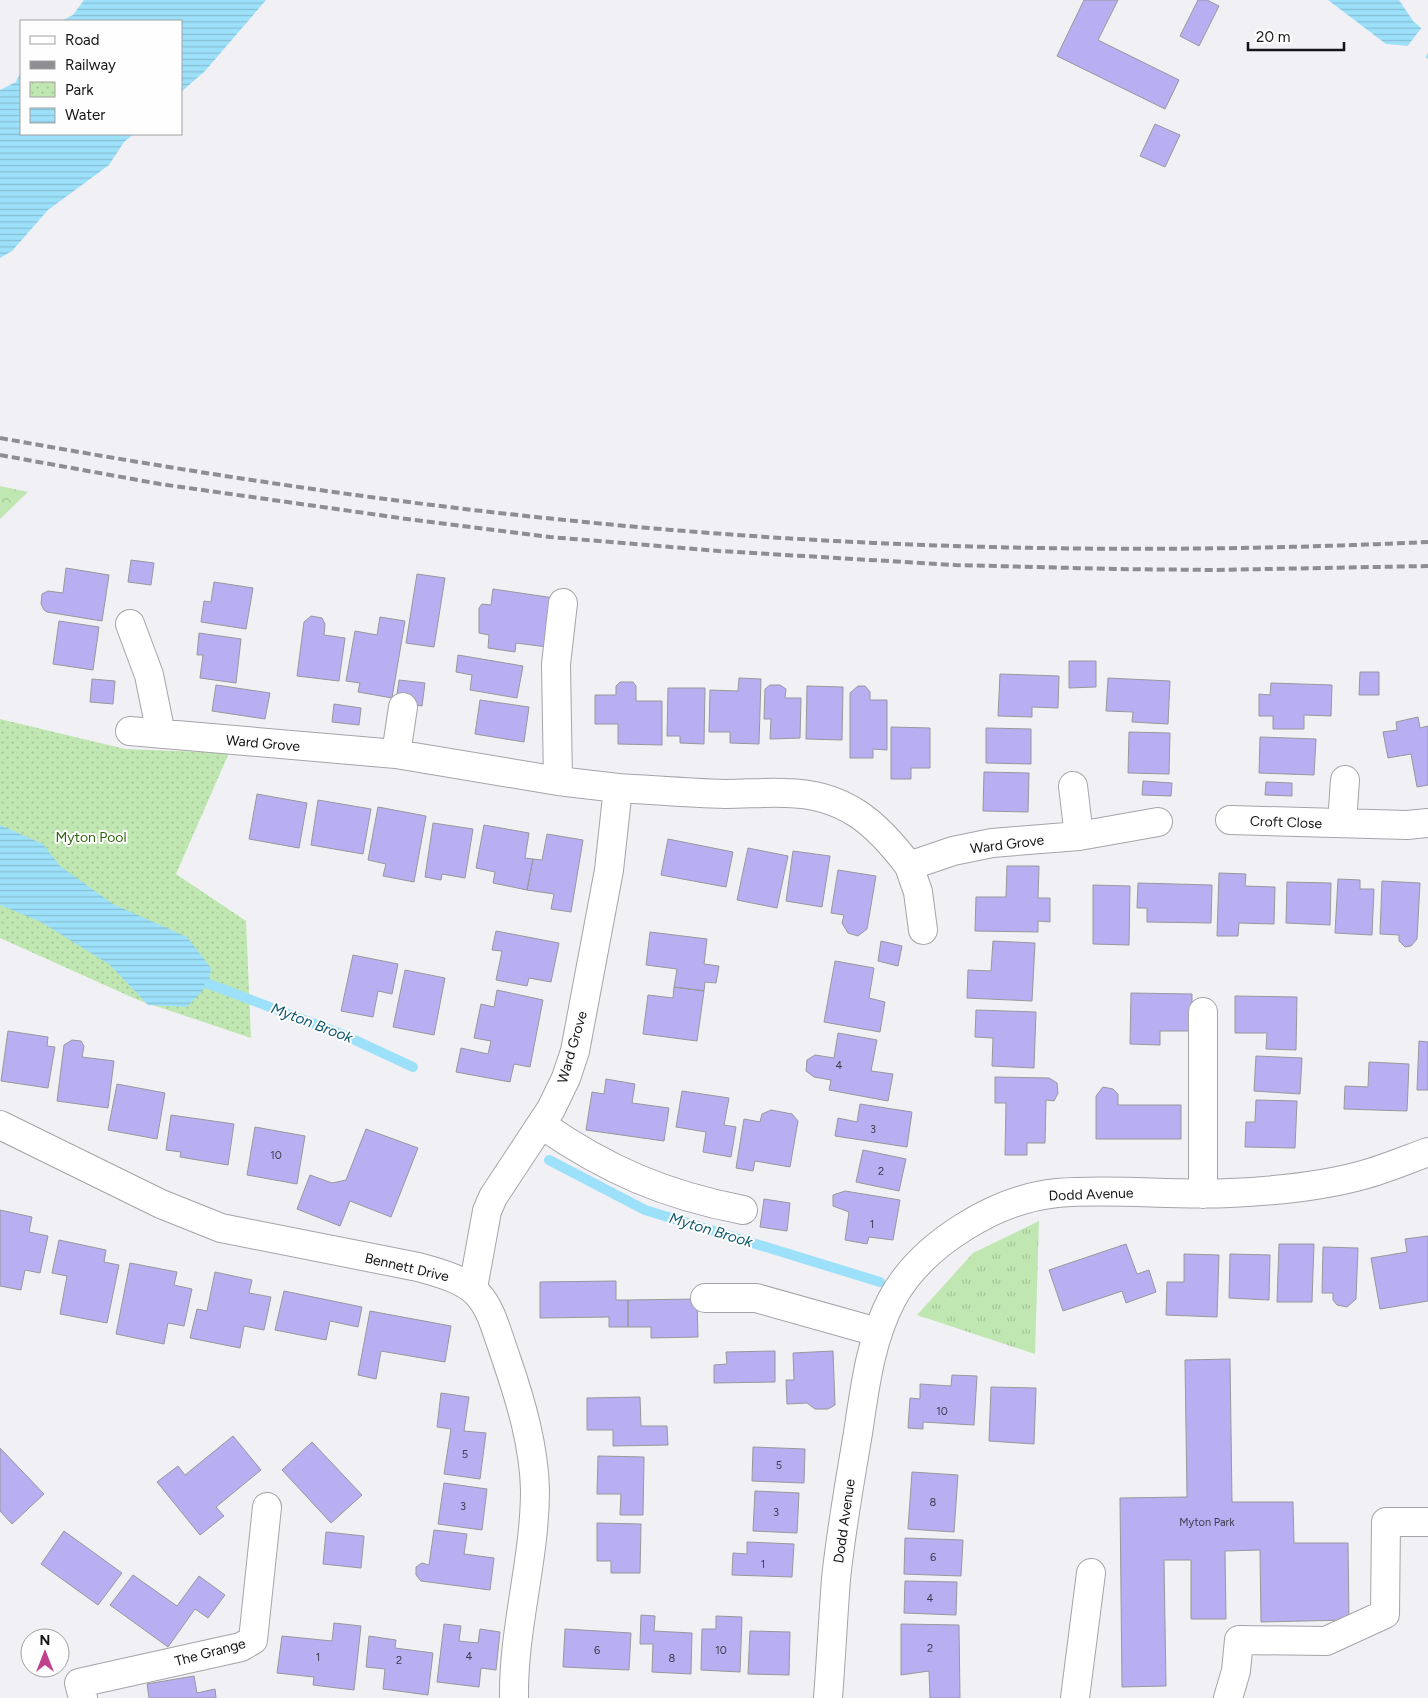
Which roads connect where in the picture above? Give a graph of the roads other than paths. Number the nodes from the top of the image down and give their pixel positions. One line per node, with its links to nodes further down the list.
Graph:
1 (563, 603): 8 (street)
2 (130, 624): 5 (street)
3 (403, 706): 6 (street)
4 (130, 731): 5 (street, Ward Grove)
5 (161, 734): 6 (street, Ward Grove)
6 (396, 754): 8 (street, Ward Grove)
7 (1345, 780): 13 (street, Croft Close)
8 (558, 781): 10 (street, Ward Grove)
9 (1073, 786): 15 (street)
10 (618, 788): 16 (street, Ward Grove); 20 (street, Ward Grove)
11 (1230, 820): 13 (street, Croft Close)
12 (1158, 822): 15 (street, Ward Grove)
13 (1342, 823): 14 (street, Croft Close)
14 (1428, 823)
15 (1079, 836): 16 (street, Ward Grove)
16 (908, 866): 17 (street, Ward Grove)
17 (923, 930)
18 (1203, 1012): 22 (street)
19 (0, 1125): 24 (street, Bennett Drive)
20 (542, 1125): 23 (street); 24 (street, Ward Grove)
21 (1428, 1152): 22 (street, Dodd Avenue)
22 (1203, 1194): 26 (street, Dodd Avenue)
23 (743, 1210)
24 (473, 1288): 31 (street, Bennett Drive)
25 (705, 1298): 26 (street)
26 (877, 1332): 32 (street, Dodd Avenue)
27 (267, 1506): 30 (street, The Grange)
28 (1428, 1522): 34 (street)
29 (1091, 1573): 33 (street)
30 (83, 1698)
31 (514, 1698)
32 (828, 1698)
33 (1075, 1698)
34 (1228, 1698)

